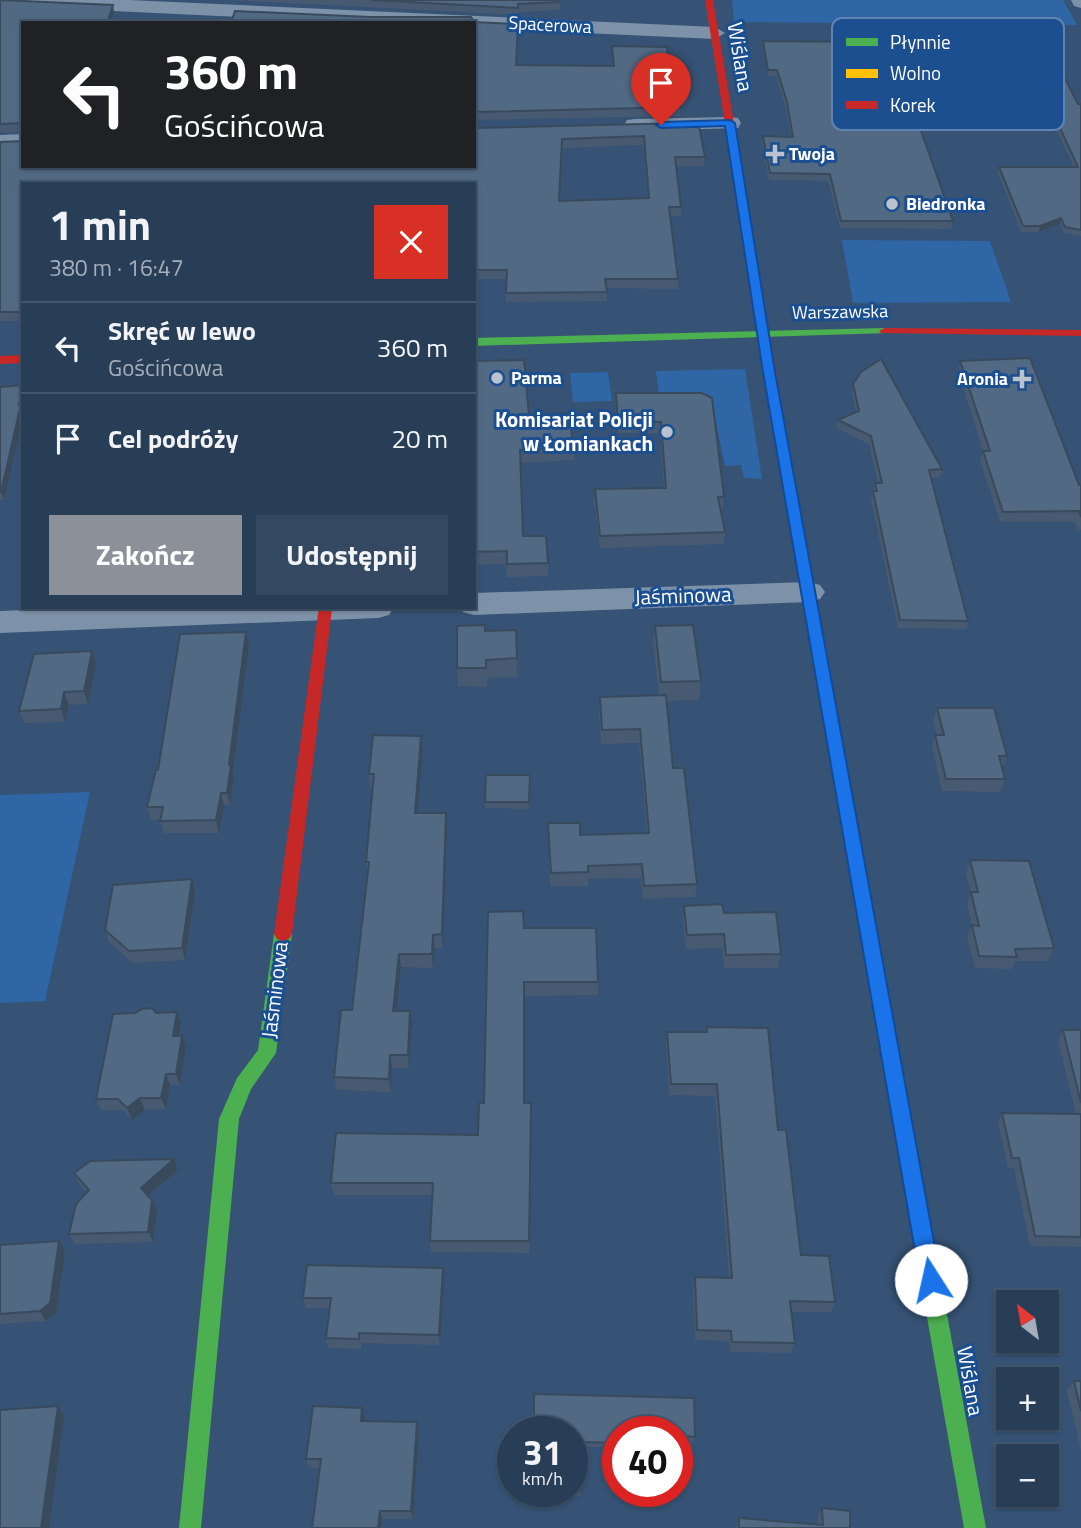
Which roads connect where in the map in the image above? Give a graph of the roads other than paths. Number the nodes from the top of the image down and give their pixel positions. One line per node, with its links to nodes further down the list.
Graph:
1 (7, 0): 3 (street, Spacerowa)
2 (709, 0): 5 (street, Wiślana)
3 (458, 21)
4 (476, 22): 5 (street, Spacerowa)
5 (715, 33): 6 (street, Wiślana)
6 (730, 123): 7 (street); 10 (street, Wiślana)
7 (607, 126)
8 (21, 141): 9 (street)
9 (0, 142)
10 (764, 333): 11 (street, Warszawska); 12 (street, Warszawska); 15 (street, Wiślana)
11 (1081, 333)
12 (476, 342)
13 (21, 359): 14 (street)
14 (0, 360)
15 (809, 592): 16 (street, Jaśminowa); 20 (street, Wiślana)
16 (476, 604)
17 (325, 609): 18 (street); 19 (street, Jaśminowa)
18 (0, 622)
19 (190, 1528)
20 (975, 1528)

